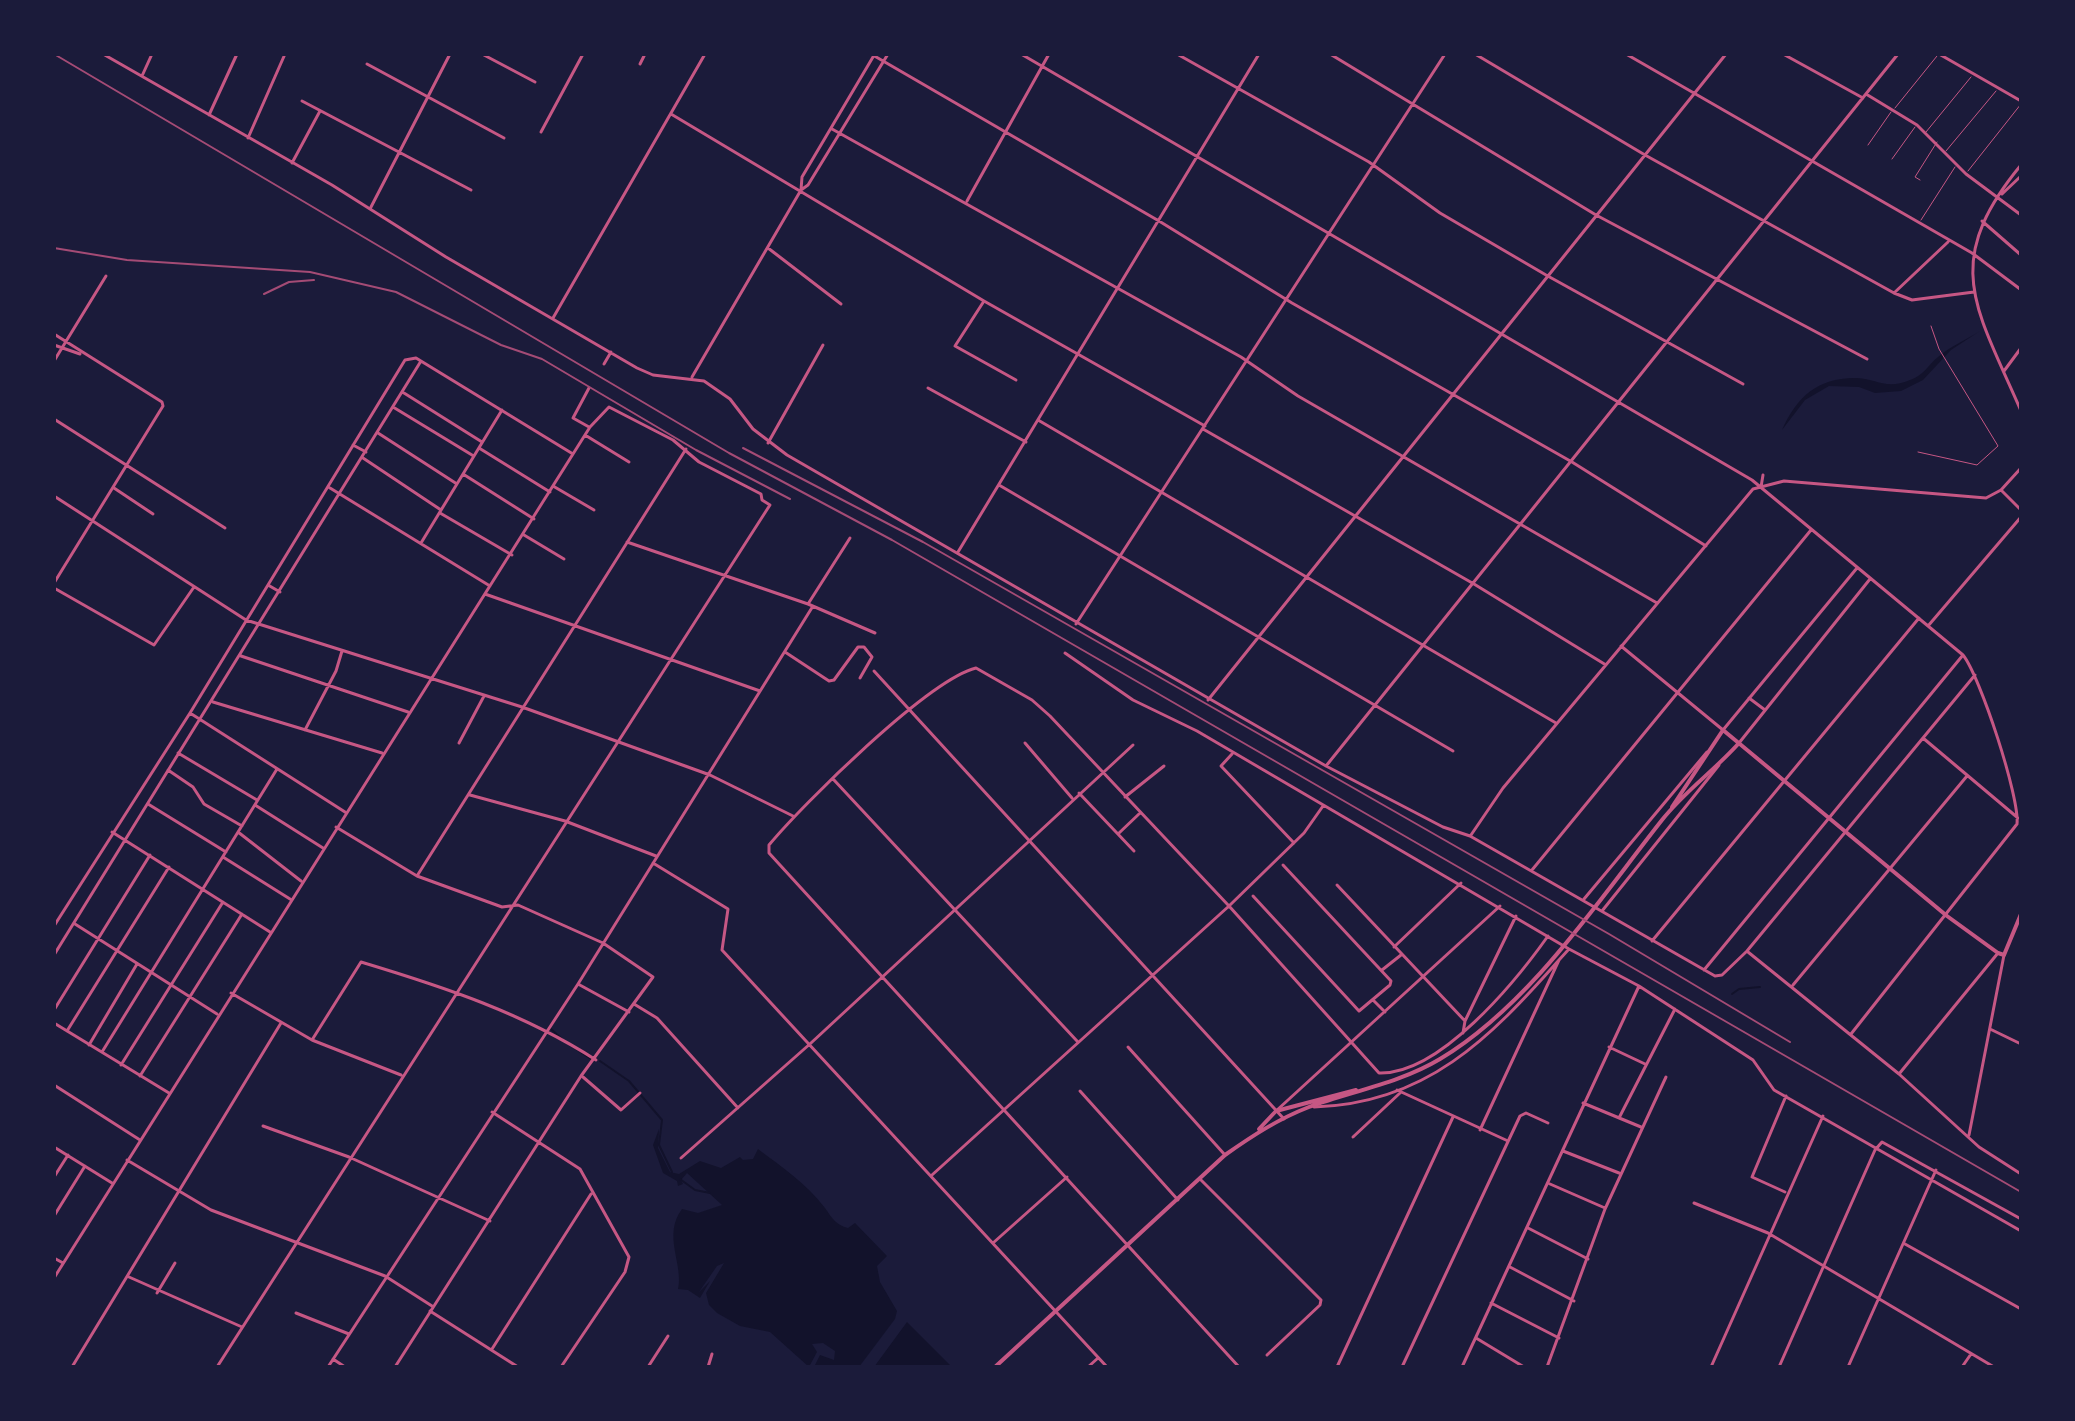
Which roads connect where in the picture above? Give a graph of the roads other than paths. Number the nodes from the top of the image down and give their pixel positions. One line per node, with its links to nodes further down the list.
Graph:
1 (103, 54): 30 (street)
2 (152, 54): 30 (street)
3 (237, 54): 43 (street)
4 (285, 54): 50 (street)
5 (450, 54): 36 (street)
6 (482, 54): 31 (street)
7 (583, 54): 46 (street)
8 (645, 54): 27 (street)
9 (705, 54): 42 (street)
10 (888, 54): 25 (street)
11 (1021, 54): 28 (street)
12 (1049, 54): 28 (street)
13 (1177, 54): 24 (street)
14 (1259, 54): 32 (street)
15 (1330, 54): 38 (street)
16 (1445, 54): 38 (street)
17 (1475, 54): 56 (street)
18 (1626, 54): 34 (street)
19 (1726, 54): 34 (street)
20 (1783, 54): 35 (street)
21 (1898, 54): 35 (street)
22 (1938, 54): 29 (street); 40 (lane)
23 (873, 55): 25 (street); 45 (street)
24 (1186, 56): 32 (street)
25 (883, 61): 47 (street); 48 (street)
26 (367, 64): 36 (street)
27 (640, 64)
28 (1042, 66): 48 (street); 57 (street)
29 (1973, 75): 33 (street); 49 (lane)
30 (142, 76): 43 (street)
31 (535, 82)
32 (1239, 88): 57 (street); 63 (street)
33 (1998, 89): 39 (street); 54 (lane)
34 (1693, 93): 56 (street); 58 (street)
35 (1864, 96): 40 (street); 58 (street)
36 (428, 98): 51 (street); 55 (street)
37 (302, 101): 41 (street)
38 (1413, 101): 63 (street); 72 (street)
39 (2021, 102): 64 (lane)
40 (1893, 109): 44 (street); 53 (lane)
41 (320, 111): 55 (street); 60 (street)
42 (671, 114): 68 (street); 93 (street)
43 (209, 115): 50 (street)
44 (1917, 125): 49 (street); 59 (lane)
45 (832, 129): 47 (street); 68 (street)
46 (541, 132)
47 (838, 132): 68 (street); 70 (street)
48 (1006, 132): 70 (street); 75 (street)
49 (1926, 132): 52 (street)
50 (248, 138): 60 (street)
51 (504, 138)
52 (1937, 142): 54 (street); 66 (lane)
53 (1868, 145)
54 (1945, 151): 61 (street)
55 (399, 153): 67 (street); 71 (street)
56 (1645, 155): 72 (street); 74 (street)
57 (1199, 156): 75 (street); 78 (street)
58 (1813, 159): 74 (street); 77 (street)
59 (1892, 159)
60 (292, 163): 71 (street)
61 (1957, 165): 64 (street); 77 (lane)
62 (2021, 165): 69 (street)
63 (1373, 166): 78 (street); 83 (street)
64 (1966, 174): 69 (street)
65 (2021, 176): 69 (street)
66 (1920, 180)
67 (471, 190)
68 (801, 190): 80 (street); 91 (street)
69 (1999, 196): 73 (street); 76 (street)
70 (967, 201): 86 (street)
71 (370, 208): 93 (street)
72 (1596, 215): 83 (street); 85 (street)
73 (2021, 215)
74 (1765, 219): 85 (street); 89 (street)
75 (1159, 221): 86 (street); 90 (street)
76 (1982, 221): 81 (street); 82 (street)
77 (1919, 224): 79 (street)
78 (1330, 234): 90 (street); 96 (street)
79 (1948, 242): 81 (street); 89 (street)
80 (768, 248): 92 (street); 112 (street)
81 (1972, 253): 87 (street); 88 (street)
82 (2021, 255)
83 (1546, 275): 96 (street); 98 (street)
84 (106, 276): 97 (street)
85 (1715, 280): 98 (street); 106 (street)
86 (1118, 287): 104 (street); 107 (street)
87 (2020, 289)
88 (1974, 292): 89 (street); 111 (street)
89 (1894, 293)
90 (1287, 298): 107 (street); 118 (street)
91 (984, 301): 104 (street); 113 (street)
92 (841, 304)
93 (553, 318): 103 (street)
94 (1931, 326): 136 (lane)
95 (54, 334): 97 (street)
96 (1500, 335): 118 (street); 119 (street)
97 (66, 341): 102 (street); 105 (street)
98 (1667, 342): 114 (street); 119 (street)
99 (54, 345): 102 (street)
100 (823, 345): 131 (street)
101 (2021, 348): 111 (street)
102 (62, 349): 105 (street); 108 (street)
103 (611, 352): 110 (street); 112 (street)
104 (1077, 353): 124 (street); 126 (street)
105 (84, 355): 143 (street)
106 (1867, 359)
107 (1246, 360): 126 (street); 138 (street)
108 (54, 361)
109 (421, 361): 117 (street); 121 (street); 132 (street)
110 (604, 364)
111 (2004, 371): 122 (street)
112 (692, 377): 131 (street)
113 (1016, 380)
114 (1743, 384)
115 (589, 388): 125 (street)
116 (928, 388): 130 (street)
117 (402, 393): 120 (street); 129 (street)
118 (1451, 394): 138 (street); 142 (street)
119 (1621, 402): 142 (street); 151 (street)
120 (393, 407): 127 (street); 139 (street)
121 (502, 410): 129 (street); 137 (street)
122 (2021, 411)
123 (54, 419): 143 (street)
124 (1038, 420): 130 (street); 154 (street)
125 (590, 427): 128 (street); 134 (street)
126 (1204, 427): 154 (street); 162 (street)
127 (378, 433): 135 (street); 147 (street)
128 (585, 435): 137 (street); 141 (street)
129 (482, 442): 133 (street)
130 (1026, 442): 148 (street)
131 (768, 443): 174 (street)
132 (353, 445): 135 (street); 150 (street)
133 (479, 448): 139 (street); 155 (street)
134 (686, 449): 171 (street); 179 (street)
135 (366, 452): 140 (street)
136 (1918, 452)
137 (573, 454): 149 (street)
138 (1403, 454): 162 (street); 166 (street)
139 (474, 456): 145 (street)
140 (363, 458): 156 (street); 160 (street)
141 (629, 462)
142 (1572, 462): 166 (street); 173 (street)
143 (128, 467): 152 (street); 167 (street)
144 (2021, 468): 153 (street)
145 (463, 474): 147 (street); 164 (street)
146 (1763, 475): 151 (street)
147 (457, 484): 160 (street)
148 (999, 485): 174 (street); 176 (street)
149 (553, 486): 155 (street); 158 (street)
150 (328, 487): 156 (street); 185 (street)
151 (1761, 487): 153 (street); 168 (street); 173 (street)
152 (114, 488): 161 (street); 165 (street)
153 (2001, 490): 159 (street)
154 (1162, 491): 176 (street); 180 (street)
155 (550, 492): 164 (street)
156 (340, 494): 172 (street); 188 (street)
157 (54, 496): 165 (street)
158 (594, 510)
159 (2021, 510)
160 (440, 511): 172 (street); 175 (street)
161 (153, 514)
162 (1354, 515): 180 (street); 183 (street)
163 (2021, 517): 197 (street)
164 (534, 519): 169 (street)
165 (92, 520): 181 (street); 187 (street)
166 (1523, 524): 183 (street); 190 (street)
167 (225, 528)
168 (1811, 530): 178 (street); 217 (street)
169 (524, 535): 175 (street); 177 (street)
170 (850, 538): 191 (street)
171 (627, 542): 179 (street); 194 (street)
172 (421, 543): 186 (street)
173 (1706, 546): 190 (street)
174 (958, 552): 195 (street)
175 (512, 555): 186 (street)
176 (1121, 557): 195 (street); 199 (street)
177 (564, 559)
178 (1857, 568): 182 (street); 219 (street)
179 (723, 575): 191 (street); 207 (street)
180 (1306, 576): 199 (street); 200 (street)
181 (56, 577): 184 (street)
182 (1870, 579): 192 (street); 225 (street)
183 (1474, 584): 200 (street); 210 (street)
184 (54, 585): 187 (street)
185 (268, 585): 188 (street); 193 (street)
186 (490, 586): 189 (street)
187 (194, 587): 193 (street)
188 (280, 592): 196 (street)
189 (485, 594): 194 (street); 213 (street)
190 (1657, 603): 201 (street)
191 (811, 605): 198 (street); 203 (street)
192 (1919, 618): 197 (street); 252 (street)
193 (246, 620): 196 (street); 208 (street)
194 (576, 623): 207 (street); 223 (street)
195 (1076, 624): 220 (street)
196 (259, 625): 202 (street); 206 (street)
197 (1928, 626): 205 (street)
198 (875, 633)
199 (1257, 636): 220 (street); 222 (street)
200 (1424, 645): 222 (street); 229 (street)
201 (1621, 646): 210 (street); 217 (street)
202 (342, 651): 213 (street); 215 (street)
203 (785, 652): 214 (street); 216 (street)
204 (1065, 653): 242 (street)
205 (1963, 655): 212 (street); 264 (street)
206 (241, 656): 209 (street); 215 (street)
207 (670, 657): 216 (street); 233 (street)
208 (222, 658): 209 (street); 227 (street)
209 (234, 664): 221 (street)
210 (1606, 665): 229 (street)
211 (874, 671): 224 (street)
212 (1975, 675): 232 (street); 265 (street)
213 (429, 678): 218 (street); 226 (street)
214 (860, 678)
215 (329, 684): 226 (street); 230 (street)
216 (760, 691): 249 (street)
217 (1678, 693): 231 (street); 287 (street)
218 (484, 696): 223 (street); 234 (street)
219 (1749, 698): 225 (street); 231 (street)
220 (1208, 700): 245 (street)
221 (213, 702): 228 (street); 230 (street)
222 (1375, 704): 238 (street); 245 (street)
223 (522, 707): 233 (street); 254 (street)
224 (909, 710): 248 (street); 251 (street); 275 (street)
225 (1765, 711): 236 (street)
226 (408, 712): 241 (street)
227 (190, 713): 228 (street); 270 (street)
228 (201, 721): 240 (street); 246 (street)
229 (1557, 724): 273 (street)
230 (305, 730): 241 (street)
231 (1723, 730): 236 (street); 239 (street)
232 (1922, 737): 250 (street); 269 (street)
233 (616, 742): 249 (street); 266 (street)
234 (459, 743)
235 (1025, 743): 256 (street)
236 (1739, 743): 243 (street); 252 (street)
237 (1133, 745): 248 (street)
238 (1453, 751)
239 (1707, 752): 261 (street); 295 (street)
240 (178, 753): 247 (street); 257 (street)
241 (382, 753): 260 (street)
242 (1233, 753): 259 (street); 276 (street)
243 (1719, 764): 261 (street); 301 (street)
244 (1164, 766): 255 (street)
245 (1326, 766): 273 (street)
246 (277, 769): 257 (street); 260 (street)
247 (168, 770): 258 (street); 267 (street)
248 (1101, 772): 253 (street); 255 (street)
249 (710, 775): 263 (street); 281 (street)
250 (1967, 776): 265 (street); 286 (street)
251 (834, 779): 263 (street); 300 (street)
252 (1784, 779): 264 (street); 311 (street)
253 (1079, 793): 256 (street); 272 (street)
254 (469, 794): 266 (street); 288 (street)
255 (1125, 797): 262 (street)
256 (1073, 799): 275 (street)
257 (256, 802): 267 (street); 277 (street)
258 (148, 804): 274 (street); 279 (street)
259 (1323, 806): 276 (street); 290 (street)
260 (345, 812): 268 (street)
261 (1669, 812): 368 (street)
262 (1140, 813): 272 (street); 298 (street)
263 (793, 816): 326 (street)
264 (1829, 818): 269 (street); 323 (street)
265 (2018, 818): 305 (street)
266 (565, 821): 281 (street); 297 (street)
267 (242, 826): 271 (street)
268 (336, 827): 277 (street); 288 (street)
269 (1844, 830): 286 (street); 316 (street)
270 (112, 832): 274 (street); 307 (street)
271 (238, 832): 279 (street); 289 (street)
272 (1118, 834): 278 (street)
273 (1470, 836): 287 (street)
274 (126, 841): 280 (street); 306 (street)
275 (1027, 843): 300 (street); 325 (street)
276 (1294, 843): 298 (street)
277 (323, 848): 289 (street)
278 (1134, 851)
279 (226, 852): 282 (street)
280 (150, 855): 285 (street); 310 (street)
281 (656, 856): 283 (street)
282 (223, 857): 292 (street); 294 (street)
283 (653, 863): 312 (street); 353 (street)
284 (1283, 865): 322 (street)
285 (169, 867): 292 (street); 315 (street)
286 (1889, 868): 305 (street); 331 (street)
287 (1532, 871): 295 (street)
288 (417, 876): 297 (street)
289 (302, 882): 294 (street)
290 (1461, 883): 299 (street); 313 (street)
291 (1337, 885): 313 (street)
292 (201, 887): 296 (street); 324 (street)
293 (1253, 896): 335 (street)
294 (290, 899): 308 (street)
295 (1583, 900): 301 (street)
296 (223, 902): 302 (street); 329 (street)
297 (511, 906): 312 (street); 332 (street)
298 (1229, 906): 325 (street); 352 (street)
299 (1500, 906): 304 (street); 327 (street)
300 (956, 909): 326 (street); 351 (street)
301 (1602, 911): 311 (street)
302 (242, 914): 308 (street); 334 (street)
303 (2021, 914): 317 (street)
304 (1516, 916): 309 (street); 342 (street)
305 (1947, 916): 317 (street); 349 (street)
306 (74, 923): 310 (street); 318 (street)
307 (54, 926)
308 (270, 932): 333 (street)
309 (1548, 936): 314 (street); 348 (street)
310 (98, 939): 315 (street); 338 (street)
311 (1652, 941): 323 (street)
312 (603, 943): 328 (street); 336 (street)
313 (1394, 947): 319 (street)
314 (1569, 949): 320 (street); 330 (street)
315 (116, 951): 321 (street); 347 (street)
316 (1747, 951): 323 (street); 331 (street)
317 (2001, 954): 346 (street); 362 (street)
318 (54, 955)
319 (1401, 955): 322 (street); 327 (street)
320 (1559, 960): 370 (street); 387 (street)
321 (137, 964): 324 (street); 355 (street)
322 (1382, 971): 335 (street)
323 (1703, 971)
324 (150, 972): 329 (street); 358 (street)
325 (1151, 976): 351 (street); 378 (street)
326 (883, 977): 353 (street); 377 (street)
327 (1423, 978): 340 (street); 342 (street)
328 (578, 984): 339 (street); 345 (street)
329 (172, 986): 334 (street); 360 (street)
330 (1639, 986): 337 (street); 357 (street)
331 (1793, 986): 349 (street)
332 (456, 991): 345 (street); 350 (street); 363 (street)
333 (231, 993): 341 (street); 344 (street)
334 (191, 997): 341 (street); 364 (street)
335 (1373, 1000): 340 (street)
336 (634, 1004): 339 (street); 376 (street)
337 (1675, 1009): 361 (street); 373 (street)
338 (54, 1010)
339 (629, 1012): 359 (street)
340 (1385, 1012): 352 (street)
341 (217, 1014): 371 (street)
342 (1465, 1021): 348 (street)
343 (54, 1023): 347 (street)
344 (281, 1023): 350 (street); 414 (street)
345 (546, 1029): 359 (street); 379 (street)
346 (1990, 1029): 354 (street); 389 (street)
347 (67, 1031): 355 (street)
348 (1463, 1033): 352 (street)
349 (1851, 1034): 362 (street)
350 (312, 1040): 363 (street)
351 (1077, 1041): 377 (street)
352 (1353, 1041): 378 (street)
353 (811, 1043): 376 (street); 406 (street)
354 (2021, 1044)
355 (89, 1045): 358 (street)
356 (1128, 1047): 398 (street)
357 (1609, 1047): 361 (street); 374 (street)
358 (102, 1052): 360 (street)
359 (596, 1060): 365 (street)
360 (121, 1065): 364 (street)
361 (1646, 1065): 382 (street)
362 (1899, 1074): 389 (street)
363 (401, 1075): 399 (street)
364 (140, 1076): 371 (street)
365 (581, 1076): 372 (street); 392 (street)
366 (1666, 1077): 386 (street)
367 (54, 1085): 391 (street)
368 (1359, 1090): 375 (street); 378 (street)
369 (1080, 1091): 417 (street)
370 (1399, 1092): 375 (street); 381 (street); 390 (street)
371 (169, 1093): 391 (street)
372 (640, 1093)
373 (1786, 1096): 380 (street); 413 (street)
374 (1583, 1103): 382 (street); 396 (street)
375 (1311, 1107): 383 (street)
376 (738, 1108): 400 (street)
377 (1005, 1109): 406 (street); 408 (street)
378 (1276, 1111): 383 (street); 388 (street)
379 (492, 1112): 392 (street); 416 (street)
380 (1823, 1116): 395 (street); 413 (street)
381 (1453, 1117): 387 (street); 472 (street)
382 (1619, 1118): 386 (street)
383 (1284, 1119): 388 (street)
384 (1548, 1123): 393 (street)
385 (263, 1126): 399 (street)
386 (1641, 1127): 404 (street)
387 (1480, 1130): 393 (street)
388 (1255, 1133): 398 (street)
389 (1969, 1135): 405 (street)
390 (1353, 1137)
391 (140, 1140): 401 (street)
392 (539, 1141): 415 (street); 422 (street)
393 (1508, 1141): 473 (street)
394 (54, 1147): 397 (street)
395 (1875, 1150): 403 (street); 410 (street); 434 (street)
396 (1563, 1151): 404 (street); 412 (street)
397 (68, 1155): 402 (street); 407 (street)
398 (1225, 1155): 409 (street)
399 (349, 1157): 416 (street); 426 (street)
400 (681, 1158)
401 (127, 1160): 411 (street); 414 (street)
402 (85, 1166): 411 (street); 420 (street)
403 (1936, 1170): 410 (street); 421 (street)
404 (1620, 1174): 419 (street)
405 (2021, 1174)
406 (932, 1175): 427 (street)
407 (54, 1177)
408 (1067, 1177): 427 (street); 428 (street)
409 (1200, 1179): 417 (street); 455 (street)
410 (1932, 1179): 424 (street); 429 (street)
411 (113, 1184): 432 (street)
412 (1550, 1184): 419 (street); 423 (street)
413 (1786, 1192): 425 (street)
414 (180, 1193): 426 (street); 437 (street)
415 (592, 1193): 452 (street); 465 (street)
416 (438, 1197): 422 (street); 436 (street)
417 (1178, 1200): 428 (street)
418 (1694, 1203): 425 (street)
419 (1605, 1209): 431 (street)
420 (54, 1216)
421 (2021, 1219)
422 (490, 1221): 443 (street)
423 (1528, 1228): 431 (street); 435 (street)
424 (2021, 1231)
425 (1768, 1233): 434 (street); 477 (street)
426 (297, 1240): 436 (street); 447 (street)
427 (993, 1243): 445 (street)
428 (1129, 1244): 445 (street); 471 (street)
429 (1905, 1244): 440 (street); 444 (street)
430 (54, 1258): 432 (street)
431 (1589, 1259): 441 (street)
432 (63, 1263): 438 (street)
433 (175, 1263): 439 (street)
434 (1822, 1265): 440 (street); 478 (street)
435 (1509, 1267): 441 (street); 442 (street)
436 (385, 1276): 443 (street); 448 (street)
437 (128, 1277): 439 (street); 459 (street)
438 (54, 1278)
439 (157, 1293): 447 (street)
440 (1878, 1299): 454 (street); 458 (street)
441 (1574, 1301): 451 (street)
442 (1490, 1303): 450 (street); 451 (street)
443 (432, 1309): 452 (street); 463 (street)
444 (2021, 1309)
445 (1055, 1312): 456 (street); 468 (street)
446 (296, 1313): 448 (street)
447 (242, 1327): 460 (street)
448 (349, 1334): 457 (street)
449 (668, 1336): 466 (street)
450 (1476, 1338): 474 (street); 475 (street)
451 (1559, 1338): 476 (street)
452 (492, 1349): 464 (street)
453 (712, 1354): 467 (street)
454 (1971, 1354): 480 (street); 481 (street)
455 (1267, 1355)
456 (1098, 1358): 469 (street); 470 (street)
457 (333, 1359): 461 (street); 462 (street)
458 (1849, 1365): 479 (street)
459 (72, 1367)
460 (217, 1367)
461 (328, 1367)
462 (345, 1367)
463 (395, 1367)
464 (518, 1367)
465 (561, 1367)
466 (648, 1367)
467 (708, 1367)
468 (995, 1367)
469 (1088, 1367)
470 (1107, 1367)
471 (1239, 1367)
472 (1337, 1367)
473 (1402, 1367)
474 (1462, 1367)
475 (1524, 1367)
476 (1547, 1367)
477 (1711, 1367)
478 (1779, 1367)
479 (1859, 1367)
480 (1962, 1367)
481 (1994, 1367)

